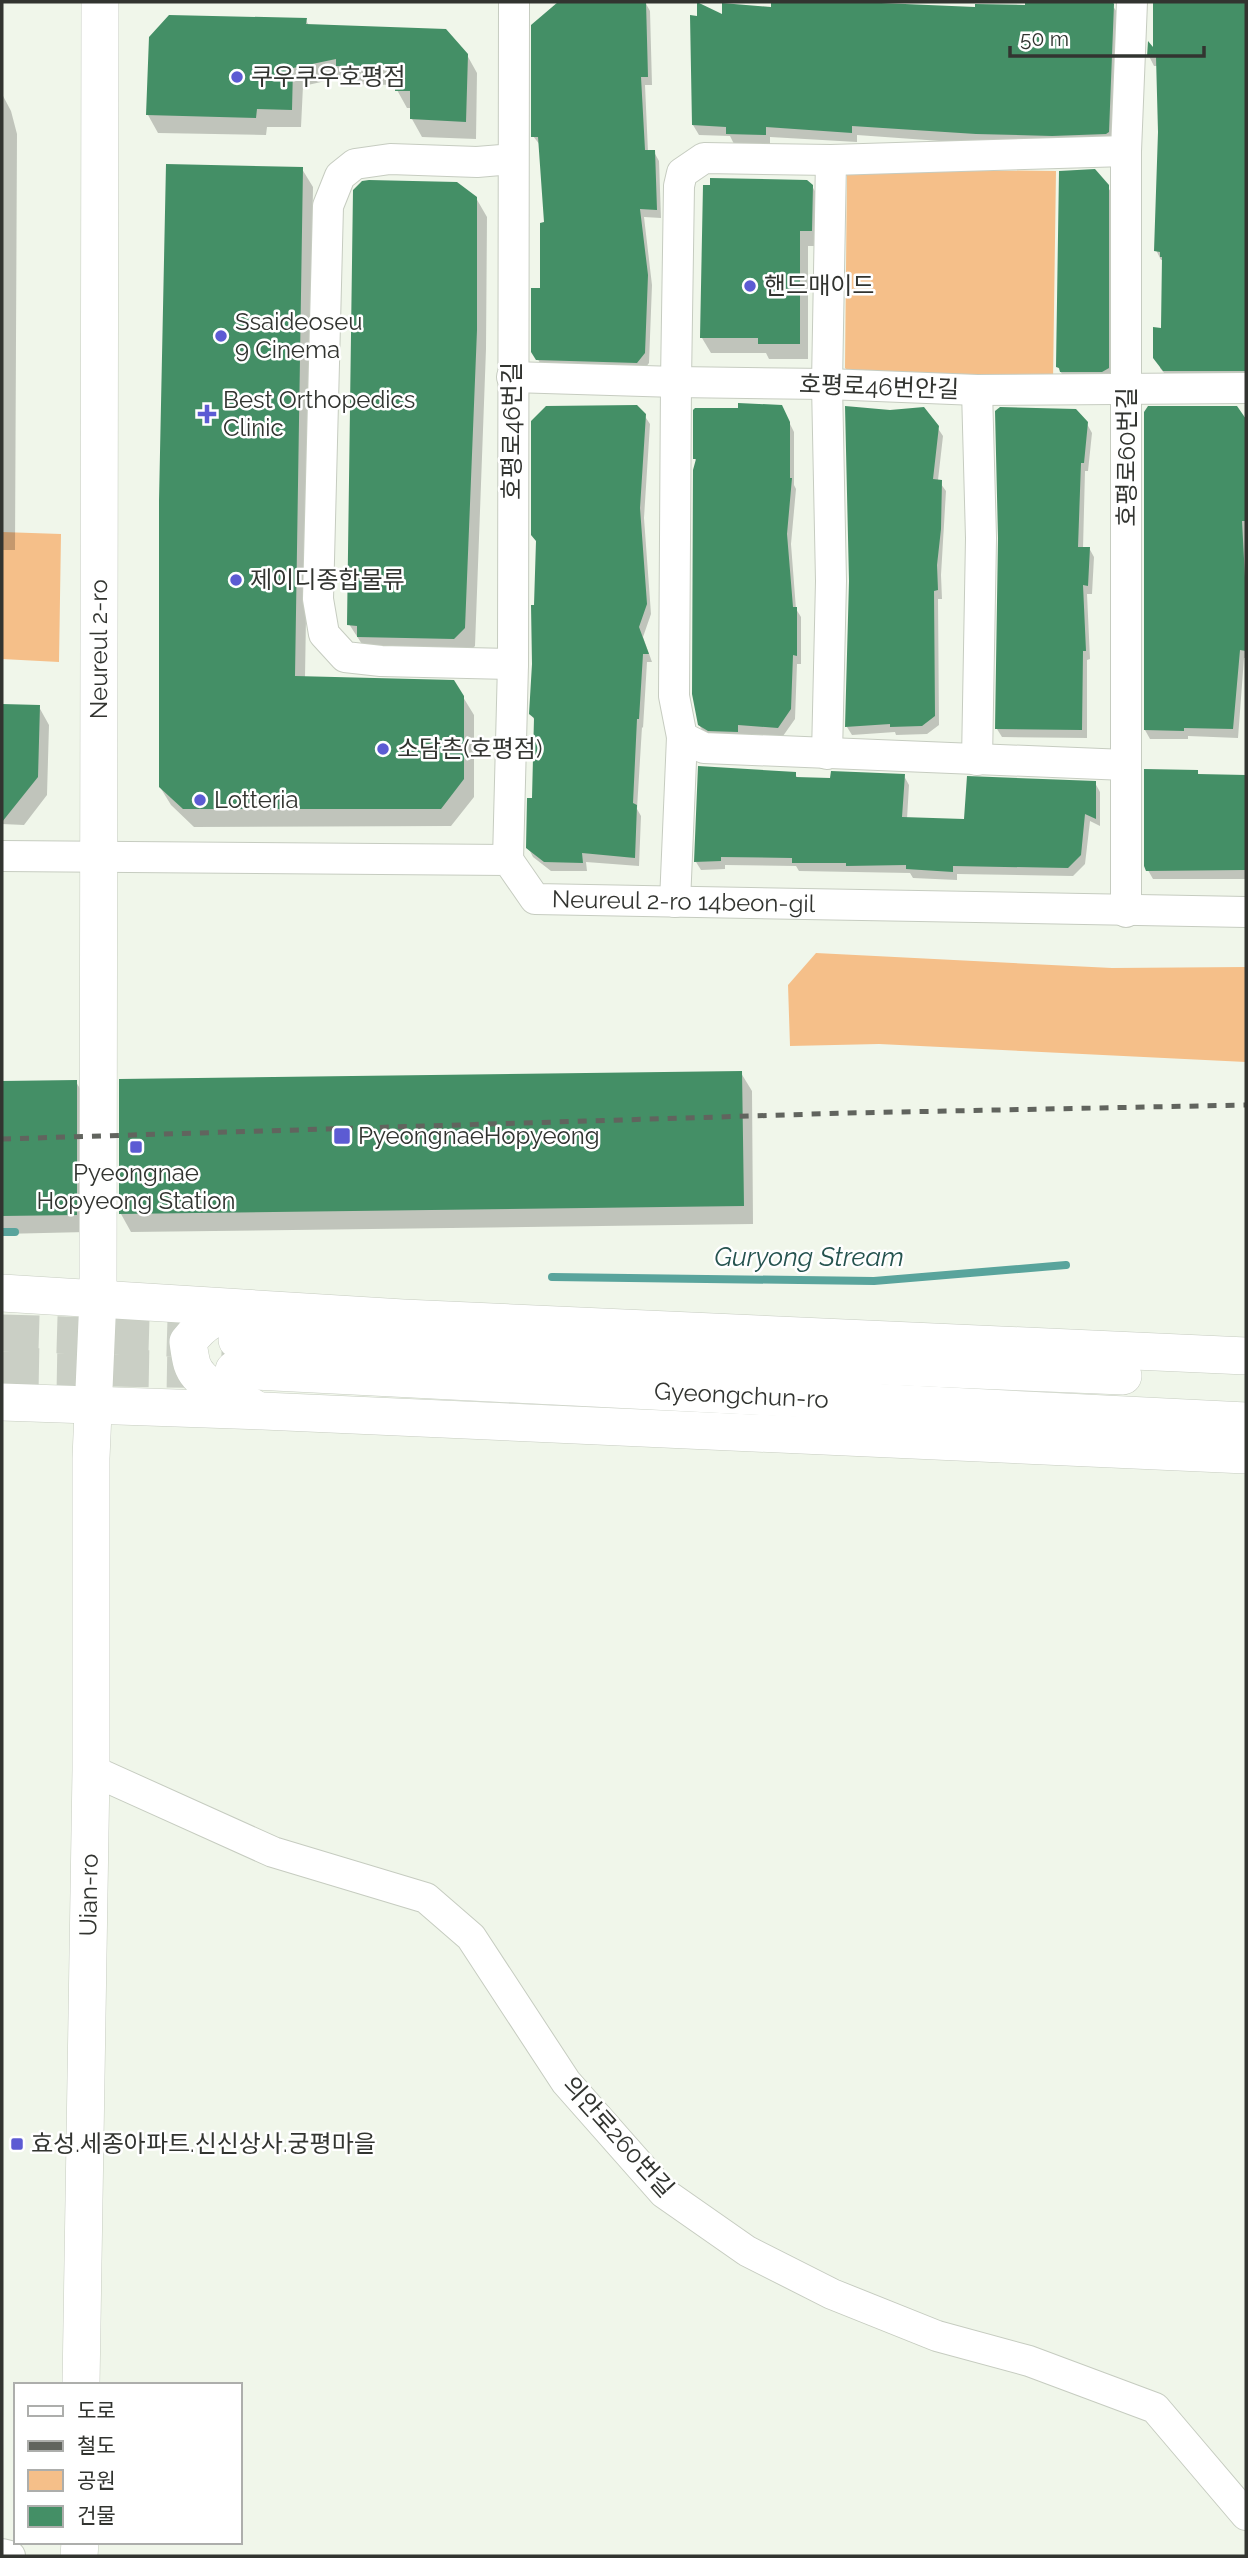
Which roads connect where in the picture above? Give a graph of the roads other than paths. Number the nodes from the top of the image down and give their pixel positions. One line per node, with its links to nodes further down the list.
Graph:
1 (100, 2): 19 (street, Neureul 2-ro)
2 (514, 2): 5 (street, 호평로46번길)
3 (1132, 2): 4 (street, 호평로60번길)
4 (1126, 151): 6 (street); 11 (street, 호평로60번길)
5 (513, 159): 7 (street, 호평로46번길); 13 (street)
6 (831, 160): 8 (street); 9 (street)
7 (512, 377): 8 (street, 호평로46번안길); 13 (street, 호평로46번길)
8 (676, 382): 9 (street, 호평로46번안길); 14 (street)
9 (827, 383): 12 (street, 호평로46번안길); 15 (street)
10 (1246, 388): 11 (street, 호평로46번안길)
11 (1127, 389): 12 (street, 호평로46번안길); 17 (street, 호평로60번길)
12 (977, 390): 16 (street)
13 (513, 664): 20 (street, 호평로46번길)
14 (682, 737): 15 (street); 21 (street)
15 (827, 754): 16 (street)
16 (977, 760): 17 (street)
17 (1126, 765): 22 (street, 호평로60번길)
18 (2, 856): 19 (street)
19 (97, 858): 20 (street); 25 (street, Neureul 2-ro)
20 (508, 860): 21 (street, Neureul 2-ro 14beon-gil)
21 (675, 902): 22 (street, Neureul 2-ro 14beon-gil)
22 (1126, 912): 23 (street, Neureul 2-ro 14beon-gil)
23 (1246, 912)
24 (2, 1293): 25 (street)
25 (97, 1297): 26 (street); 30 (street, Neureul 2-ro)
26 (265, 1308): 27 (street); 31 (street)
27 (1246, 1356)
28 (1246, 1381): 32 (street, Gyeongchun-ro)
29 (2, 1402): 30 (street)
30 (93, 1405): 31 (street); 34 (street, Uian-ro)
31 (263, 1411): 33 (street)
32 (1246, 1421)
33 (1246, 1455)
34 (91, 1770): 35 (street, Uian-ro); 36 (street, 의안로260번길)
35 (81, 2383)
36 (1246, 2515)
37 (2, 2554): 38 (street)
38 (10, 2556)

